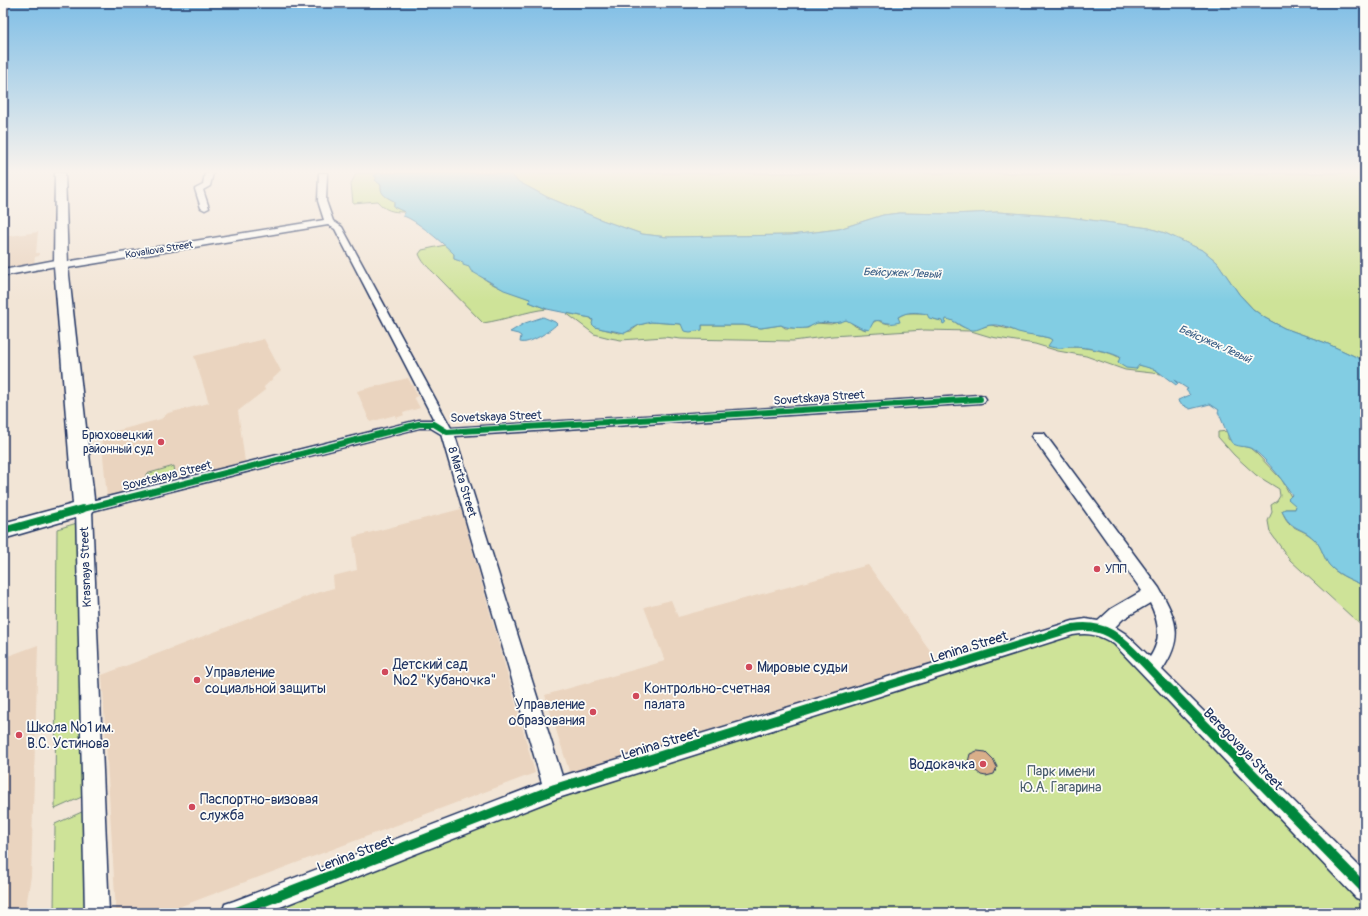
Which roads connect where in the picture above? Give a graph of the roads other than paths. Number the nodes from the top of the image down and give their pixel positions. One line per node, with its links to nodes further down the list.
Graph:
1 (60, 216): 4 (street, Krasnaya Street)
2 (327, 216): 3 (street, 8 Marta Street)
3 (329, 222): 4 (street, Kovaliova Street); 7 (street, 8 Marta Street)
4 (61, 264): 5 (street, Kovaliova Street); 9 (street, Krasnaya Street)
5 (3, 273)
6 (980, 399): 7 (street, Sovetskaya Street)
7 (447, 432): 9 (street, Sovetskaya Street); 14 (street, 8 Marta Street)
8 (1039, 436): 11 (street)
9 (84, 508): 10 (street, Sovetskaya Street); 16 (street, Krasnaya Street)
10 (3, 531)
11 (1153, 593): 12 (street); 13 (street)
12 (1102, 628): 13 (street, Beregovaya Street); 14 (street, Lenina Street)
13 (1151, 671): 15 (street, Beregovaya Street)
14 (554, 789): 17 (street, Lenina Street)
15 (1365, 889)
16 (97, 913)
17 (234, 913)

